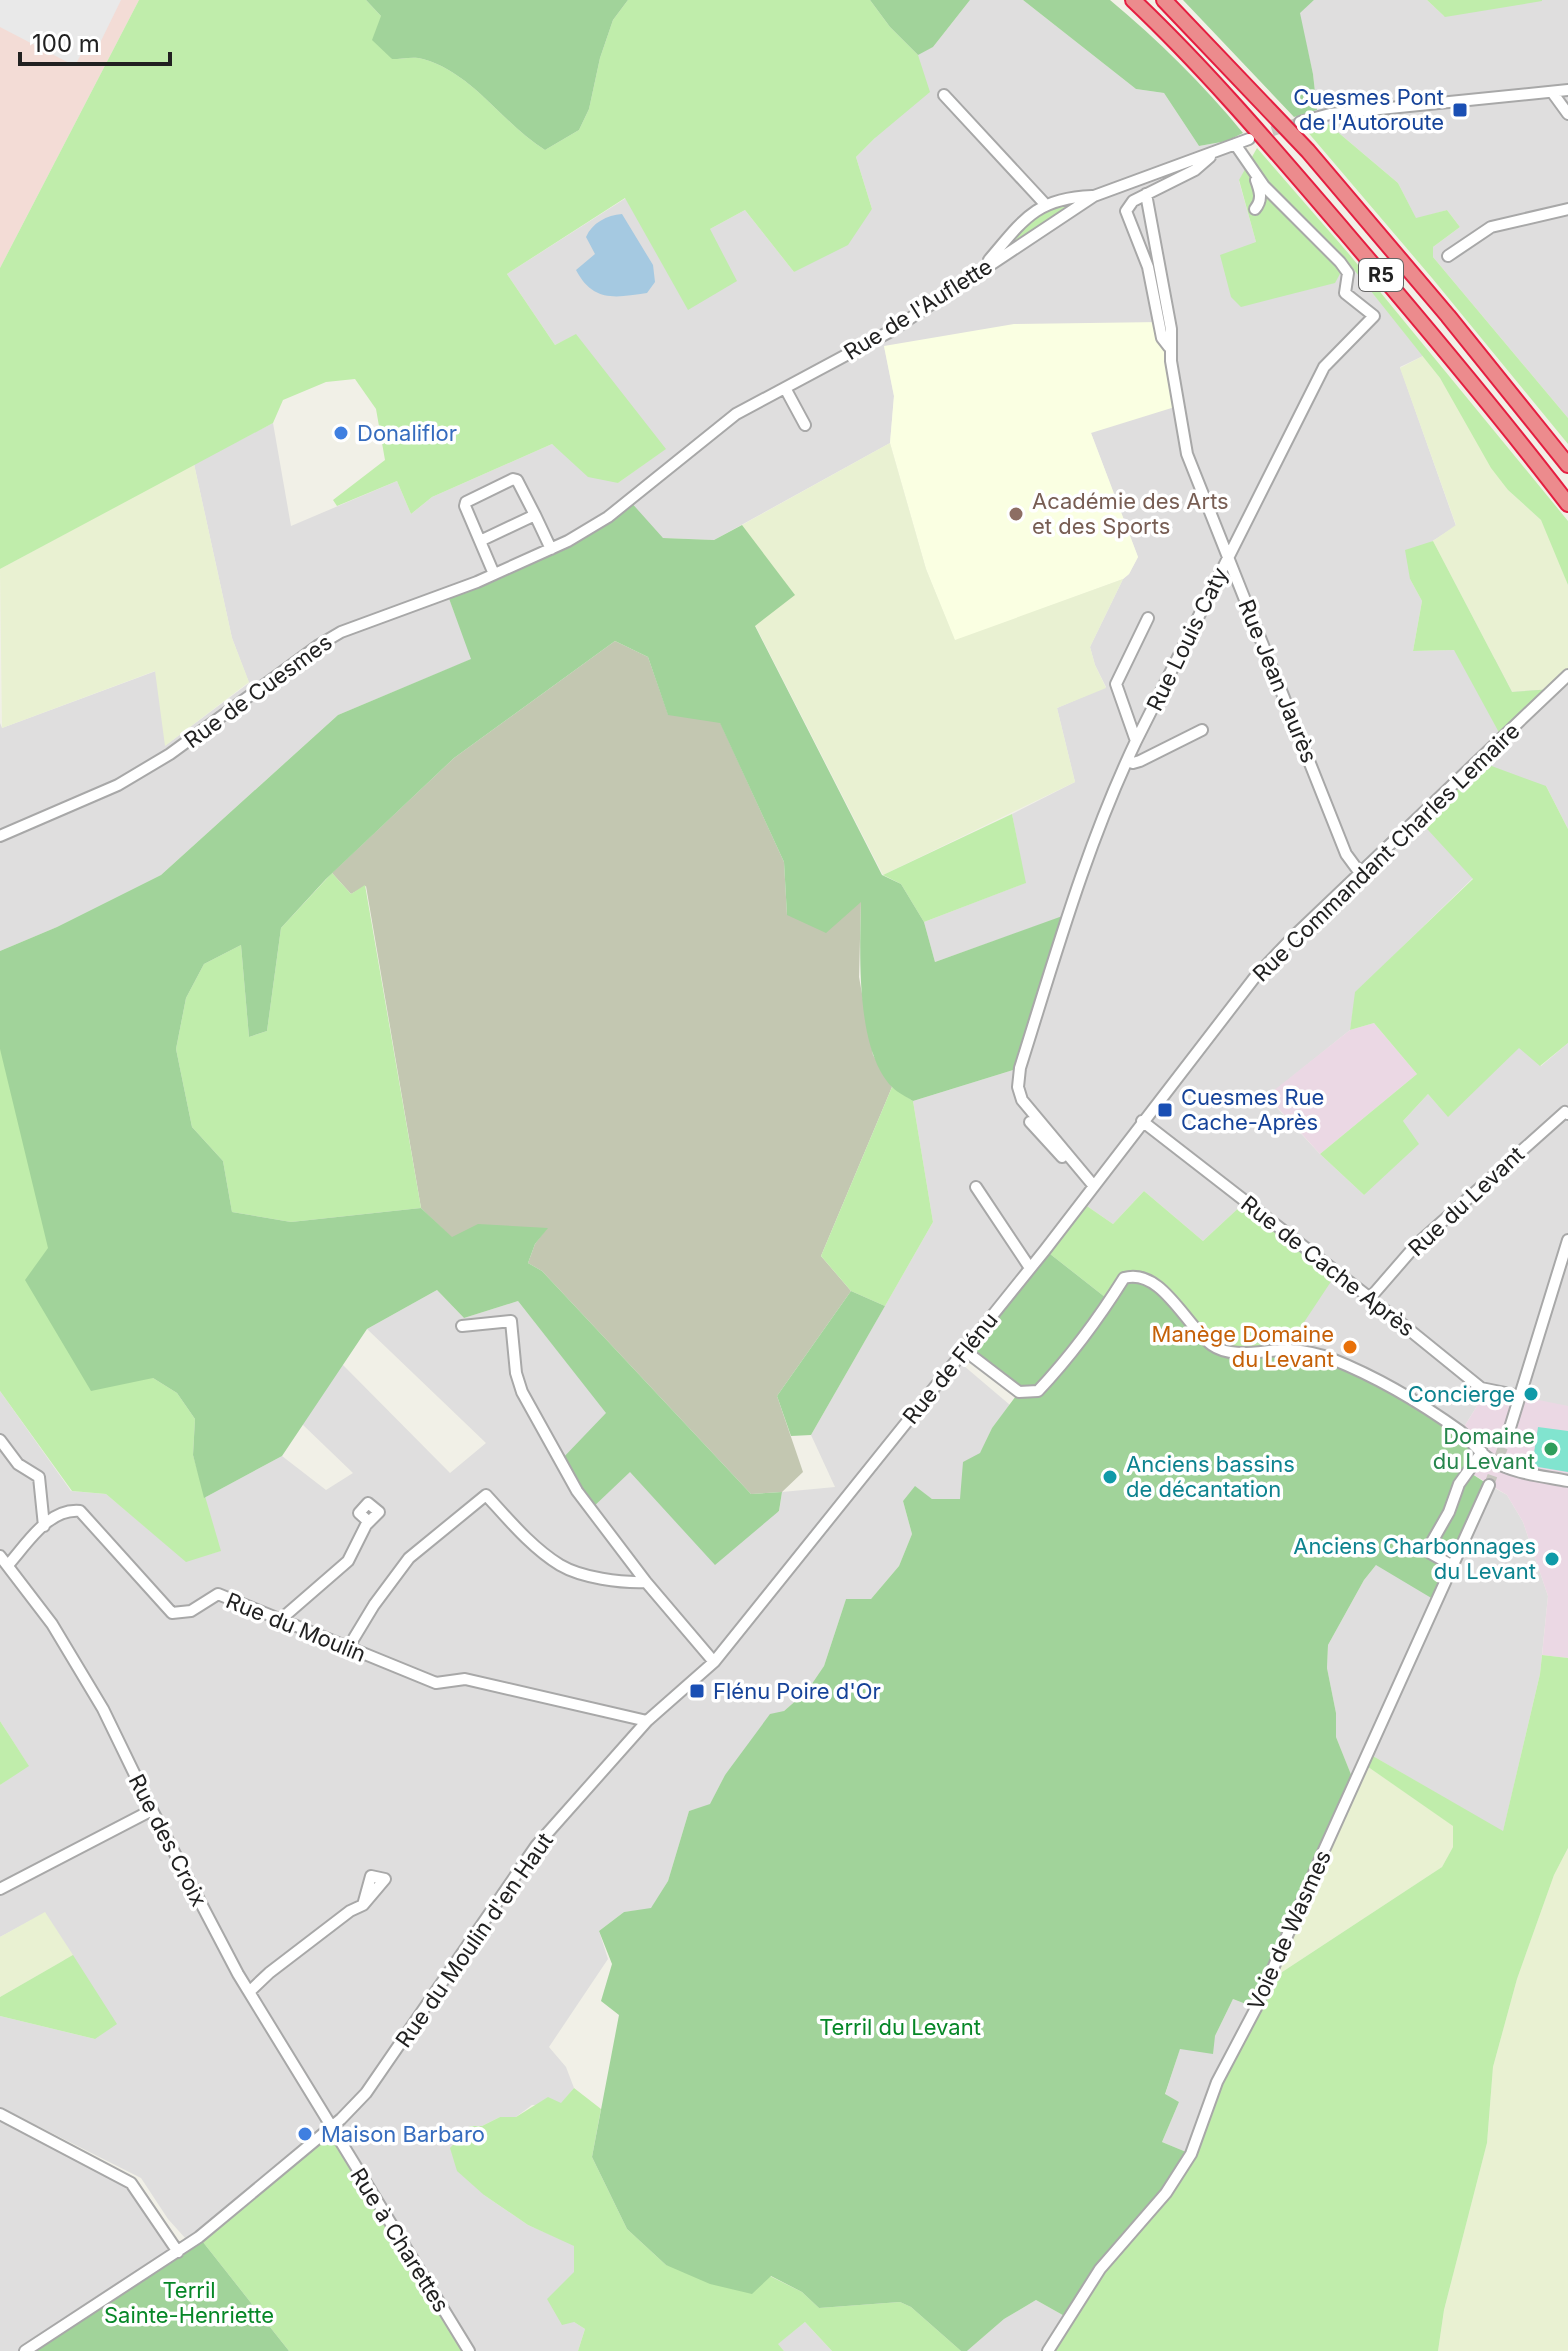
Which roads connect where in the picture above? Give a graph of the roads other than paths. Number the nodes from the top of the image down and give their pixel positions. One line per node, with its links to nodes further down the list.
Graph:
1 (1133, 0): 23 (highway, R5)
2 (1164, 0): 22 (highway, R5)
3 (1568, 90): 4 (street)
4 (1552, 92): 6 (street); 7 (street)
5 (944, 95): 14 (street)
6 (1568, 114)
7 (1300, 122)
8 (1249, 139): 9 (street, Rue de l'Auflette)
9 (1235, 144): 10 (street, Rue de l'Auflette); 11 (street, Rue Louis Caty)
10 (1216, 152): 12 (street); 13 (street, Rue de l'Auflette)
11 (1253, 171): 15 (street); 28 (street, Rue Louis Caty)
12 (1146, 194): 19 (street, Rue Jean Jaurès); 19 (street, Rue Jean Jaurès)
13 (1094, 196): 14 (street); 18 (street, Rue de l'Auflette)
14 (1045, 204): 18 (street)
15 (1255, 209)
16 (1568, 209): 17 (street)
17 (1448, 256)
18 (979, 271): 20 (street, Rue de l'Auflette)
19 (1169, 347): 28 (street, Rue Jean Jaurès)
20 (785, 388): 21 (street); 25 (street, Rue de l'Auflette)
21 (805, 425)
22 (1568, 465)
23 (1568, 504)
24 (535, 515): 26 (street); 26 (street); 27 (street)
25 (608, 517): 27 (street, Rue de Cuesmes)
26 (480, 541): 29 (street)
27 (551, 549): 29 (street, Rue de Cuesmes)
28 (1228, 556): 33 (street, Rue Louis Caty); 36 (street, Rue Jean Jaurès)
29 (494, 574): 35 (street, Rue de Cuesmes)
30 (1148, 618): 33 (street)
31 (1568, 675): 36 (street, Rue Commandant Charles Lemaire)
32 (1202, 730): 34 (street)
33 (1136, 741): 34 (street, Rue Louis Caty)
34 (1127, 761): 40 (street, Rue Louis Caty)
35 (0, 836)
36 (1360, 873): 38 (street, Rue Commandant Charles Lemaire)
37 (1568, 1114): 45 (street, Rue du Levant)
38 (1142, 1121): 41 (street, Rue Commandant Charles Lemaire); 45 (street, Rue de Cache Après)
39 (1030, 1122): 40 (street)
40 (1072, 1160): 41 (street, Rue Louis Caty)
41 (1093, 1185): 44 (street, Rue de Flénu)
42 (976, 1187): 44 (street)
43 (1568, 1240): 48 (street)
44 (1030, 1268): 47 (street, Rue de Flénu)
45 (1370, 1298): 48 (street, Rue de Cache Après)
46 (462, 1326): 59 (street)
47 (964, 1350): 51 (street); 52 (street, Rue de Flénu)
48 (1520, 1396): 49 (street)
49 (1509, 1431)
50 (0, 1440): 56 (street)
51 (1482, 1452): 53 (street); 58 (street)
52 (869, 1468): 62 (street, Rue du Moulin d'en Haut)
53 (1568, 1481)
54 (1489, 1485): 58 (street, Voie de Wasmes)
55 (369, 1522): 60 (street)
56 (44, 1526): 57 (street, Rue du Moulin); 60 (street, Rue du Moulin)
57 (4, 1560): 64 (street, Rue des Croix)
58 (1453, 1566): 73 (street, Voie de Wasmes)
59 (646, 1582): 61 (street); 62 (street)
60 (280, 1620): 61 (street, Rue du Moulin)
61 (348, 1648): 63 (street, Rue du Moulin)
62 (714, 1662): 63 (street, Rue du Moulin d'en Haut)
63 (647, 1721): 69 (street, Rue du Moulin d'en Haut)
64 (152, 1810): 65 (street); 67 (street, Rue des Croix)
65 (0, 1889)
66 (363, 1905): 67 (street)
67 (249, 1992): 69 (street, Rue des Croix)
68 (0, 2114): 70 (street)
69 (331, 2128): 70 (street, Rue du Moulin d'en Haut); 72 (street, Rue à Charettes)
70 (178, 2252): 71 (street, Rue du Moulin d'en Haut)
71 (25, 2351)
72 (469, 2351)
73 (1048, 2351)

